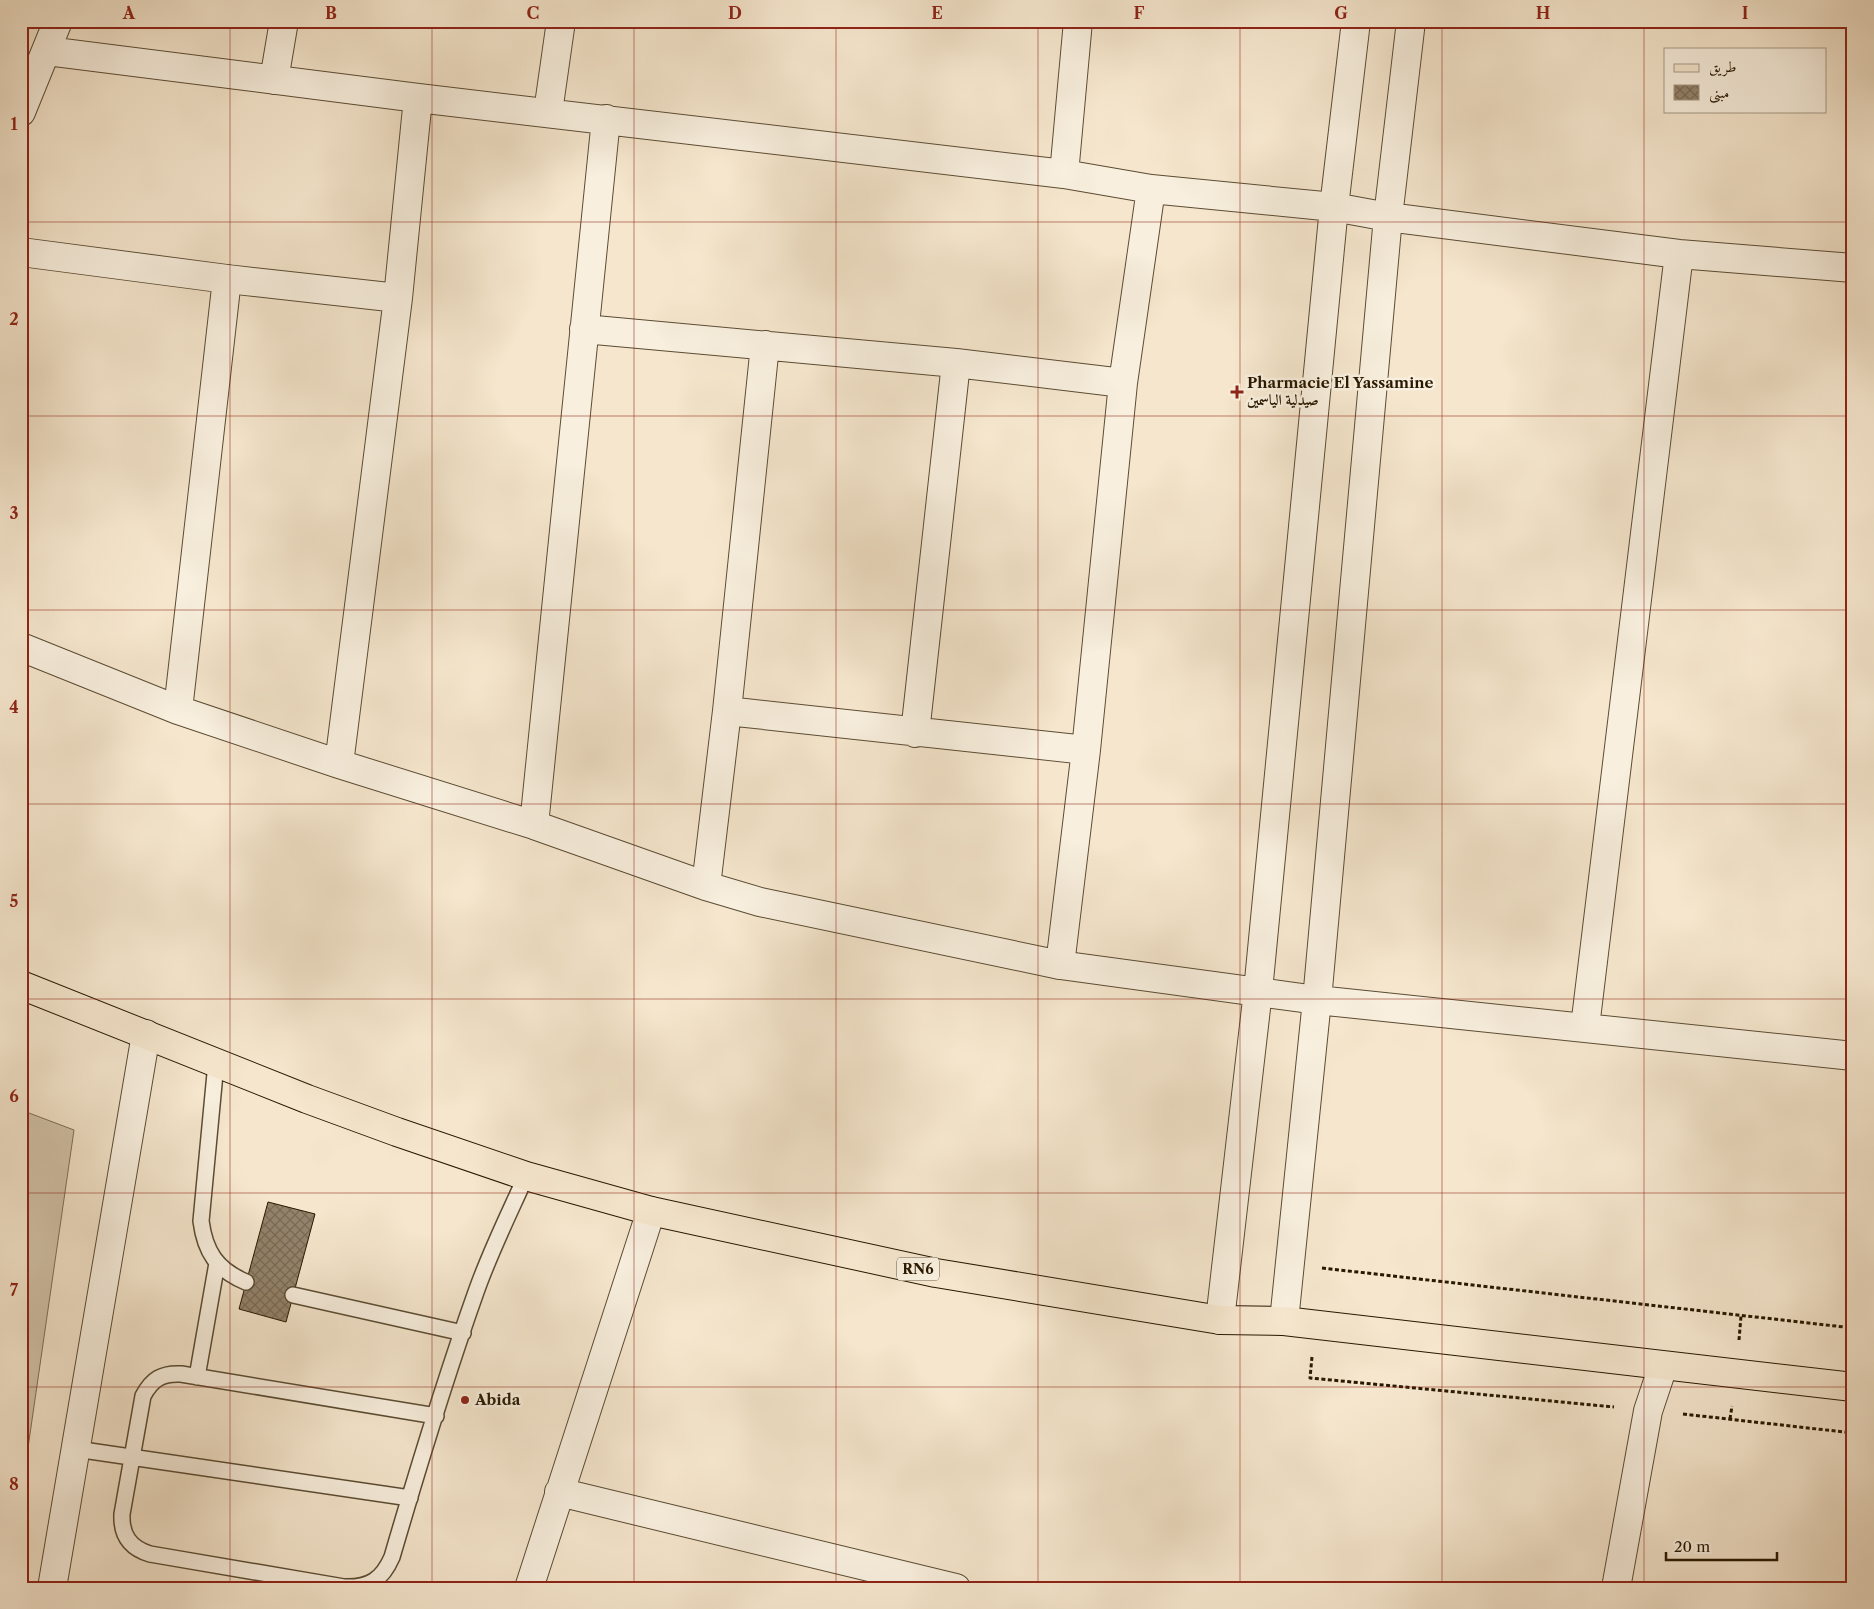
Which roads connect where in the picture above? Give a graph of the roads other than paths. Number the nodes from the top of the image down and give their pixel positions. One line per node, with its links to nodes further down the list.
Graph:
1 (58, 21): 7 (street)
2 (284, 21): 8 (street)
3 (562, 21): 11 (street)
4 (1078, 21): 13 (street)
5 (1356, 21): 15 (street)
6 (1411, 21): 16 (street)
7 (47, 51): 8 (street); 10 (street)
8 (274, 80): 9 (street)
9 (418, 98): 11 (street); 21 (street)
10 (21, 112)
11 (548, 112): 12 (street)
12 (606, 119): 13 (street); 22 (street)
13 (1064, 174): 14 (street)
14 (1151, 190): 15 (street); 25 (street)
15 (1334, 207): 16 (street); 36 (street)
16 (1388, 217): 18 (street); 37 (street)
17 (21, 252): 20 (street)
18 (1679, 254): 19 (street); 38 (street)
19 (1853, 268)
20 (227, 279): 21 (street); 27 (street)
21 (398, 298): 31 (street)
22 (584, 330): 23 (street); 32 (street)
23 (765, 346): 24 (street); 28 (street)
24 (956, 363): 25 (street); 29 (street)
25 (1123, 383): 30 (street)
26 (21, 647): 27 (street)
27 (178, 710): 31 (street)
28 (727, 711): 29 (street); 33 (street)
29 (915, 733): 30 (street)
30 (1086, 750): 34 (street)
31 (339, 764): 32 (street)
32 (534, 825): 33 (street)
33 (706, 886): 34 (street)
34 (1060, 965): 36 (street)
35 (21, 985): 39 (main road, RN6)
36 (1258, 991): 37 (street); 47 (street)
37 (1317, 1000): 38 (street); 48 (street)
38 (1585, 1027): 40 (street)
39 (146, 1034): 41 (main road, RN6); 54 (street)
40 (1853, 1056)
41 (216, 1063): 42 (main road, RN6); 44 (lane)
42 (526, 1176): 43 (main road, RN6); 49 (lane)
43 (651, 1211): 47 (main road, RN6); 56 (street)
44 (217, 1263): 45 (lane); 51 (lane)
45 (246, 1282)
46 (293, 1295): 49 (lane)
47 (1220, 1320): 48 (main road, RN6)
48 (1284, 1321): 50 (main road, RN6)
49 (463, 1333): 53 (lane)
50 (1663, 1366): 52 (main road, RN6); 62 (street)
51 (197, 1377): 53 (lane); 55 (lane)
52 (1853, 1387)
53 (436, 1416): 57 (lane)
54 (76, 1449): 55 (lane); 59 (street)
55 (132, 1457): 57 (lane); 57 (lane)
56 (559, 1492): 58 (street); 60 (street)
57 (410, 1498)
58 (921, 1584): 61 (street)
59 (52, 1588)
60 (530, 1588)
61 (956, 1588)
62 (1616, 1588)

